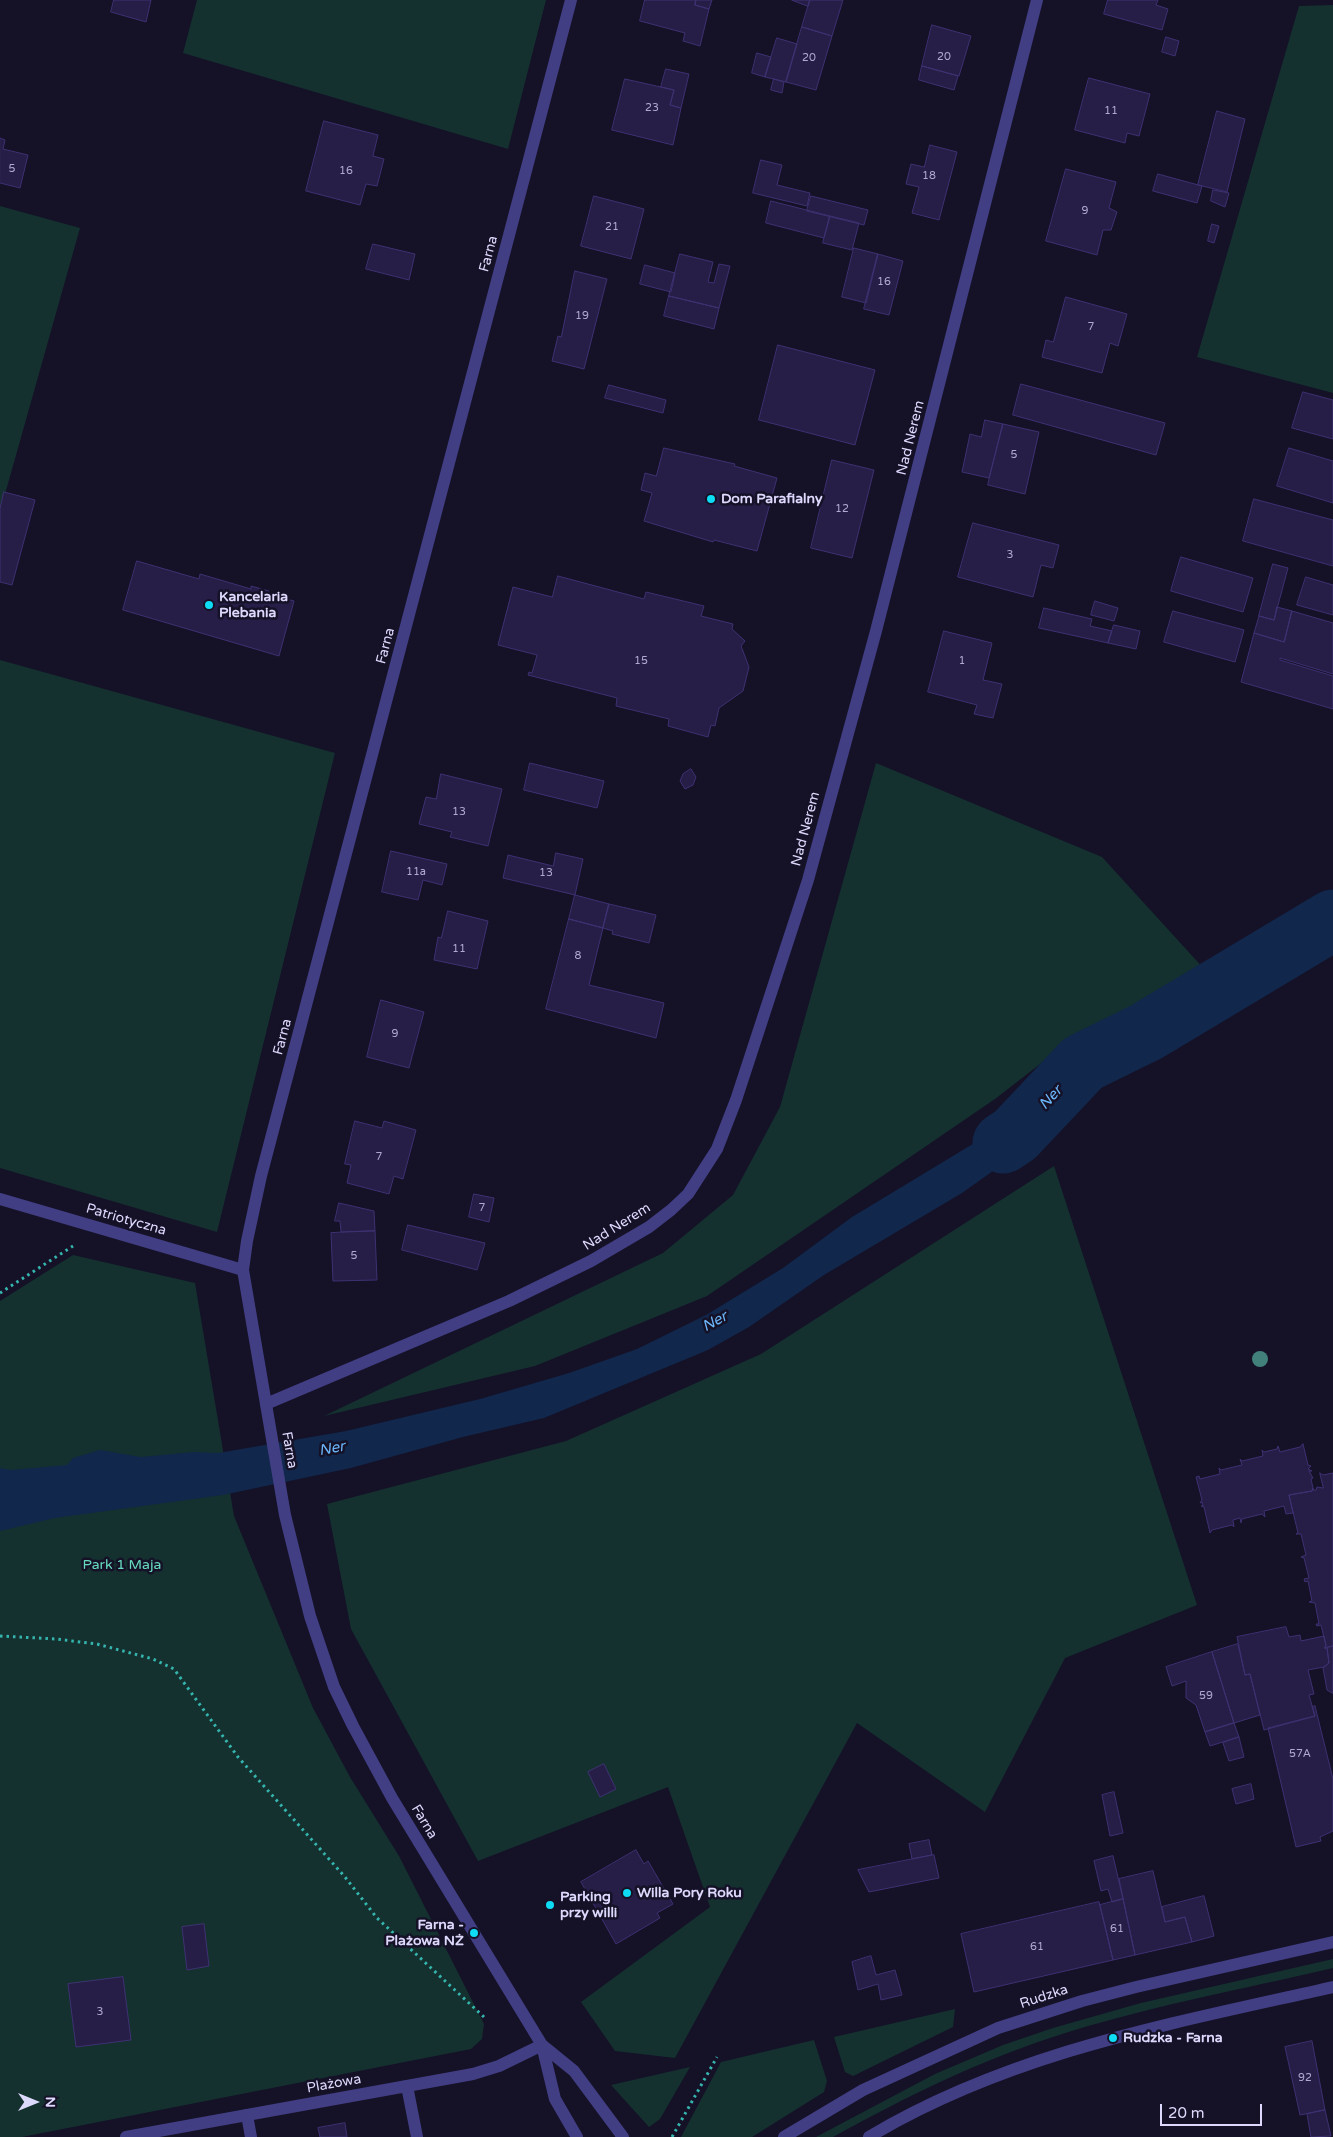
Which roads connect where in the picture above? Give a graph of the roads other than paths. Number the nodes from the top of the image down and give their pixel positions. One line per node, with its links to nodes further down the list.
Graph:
1 (571, 0): 4 (street, Farna)
2 (1037, 0): 5 (street, Nad Nerem)
3 (0, 1199): 4 (street, Patriotyczna)
4 (243, 1270): 5 (street, Farna)
5 (266, 1404): 8 (street, Farna)
6 (1333, 1942): 16 (street, Rudzka)
7 (1333, 1987): 17 (street)
8 (542, 2045): 9 (street, Plażowa); 14 (street, Farna); 15 (street, Farna)
9 (408, 2086): 10 (street, Plażowa); 13 (street)
10 (247, 2115): 11 (street, Plażowa); 12 (street)
11 (126, 2137)
12 (251, 2137)
13 (416, 2137)
14 (577, 2137)
15 (623, 2137)
16 (784, 2137)
17 (868, 2137)

